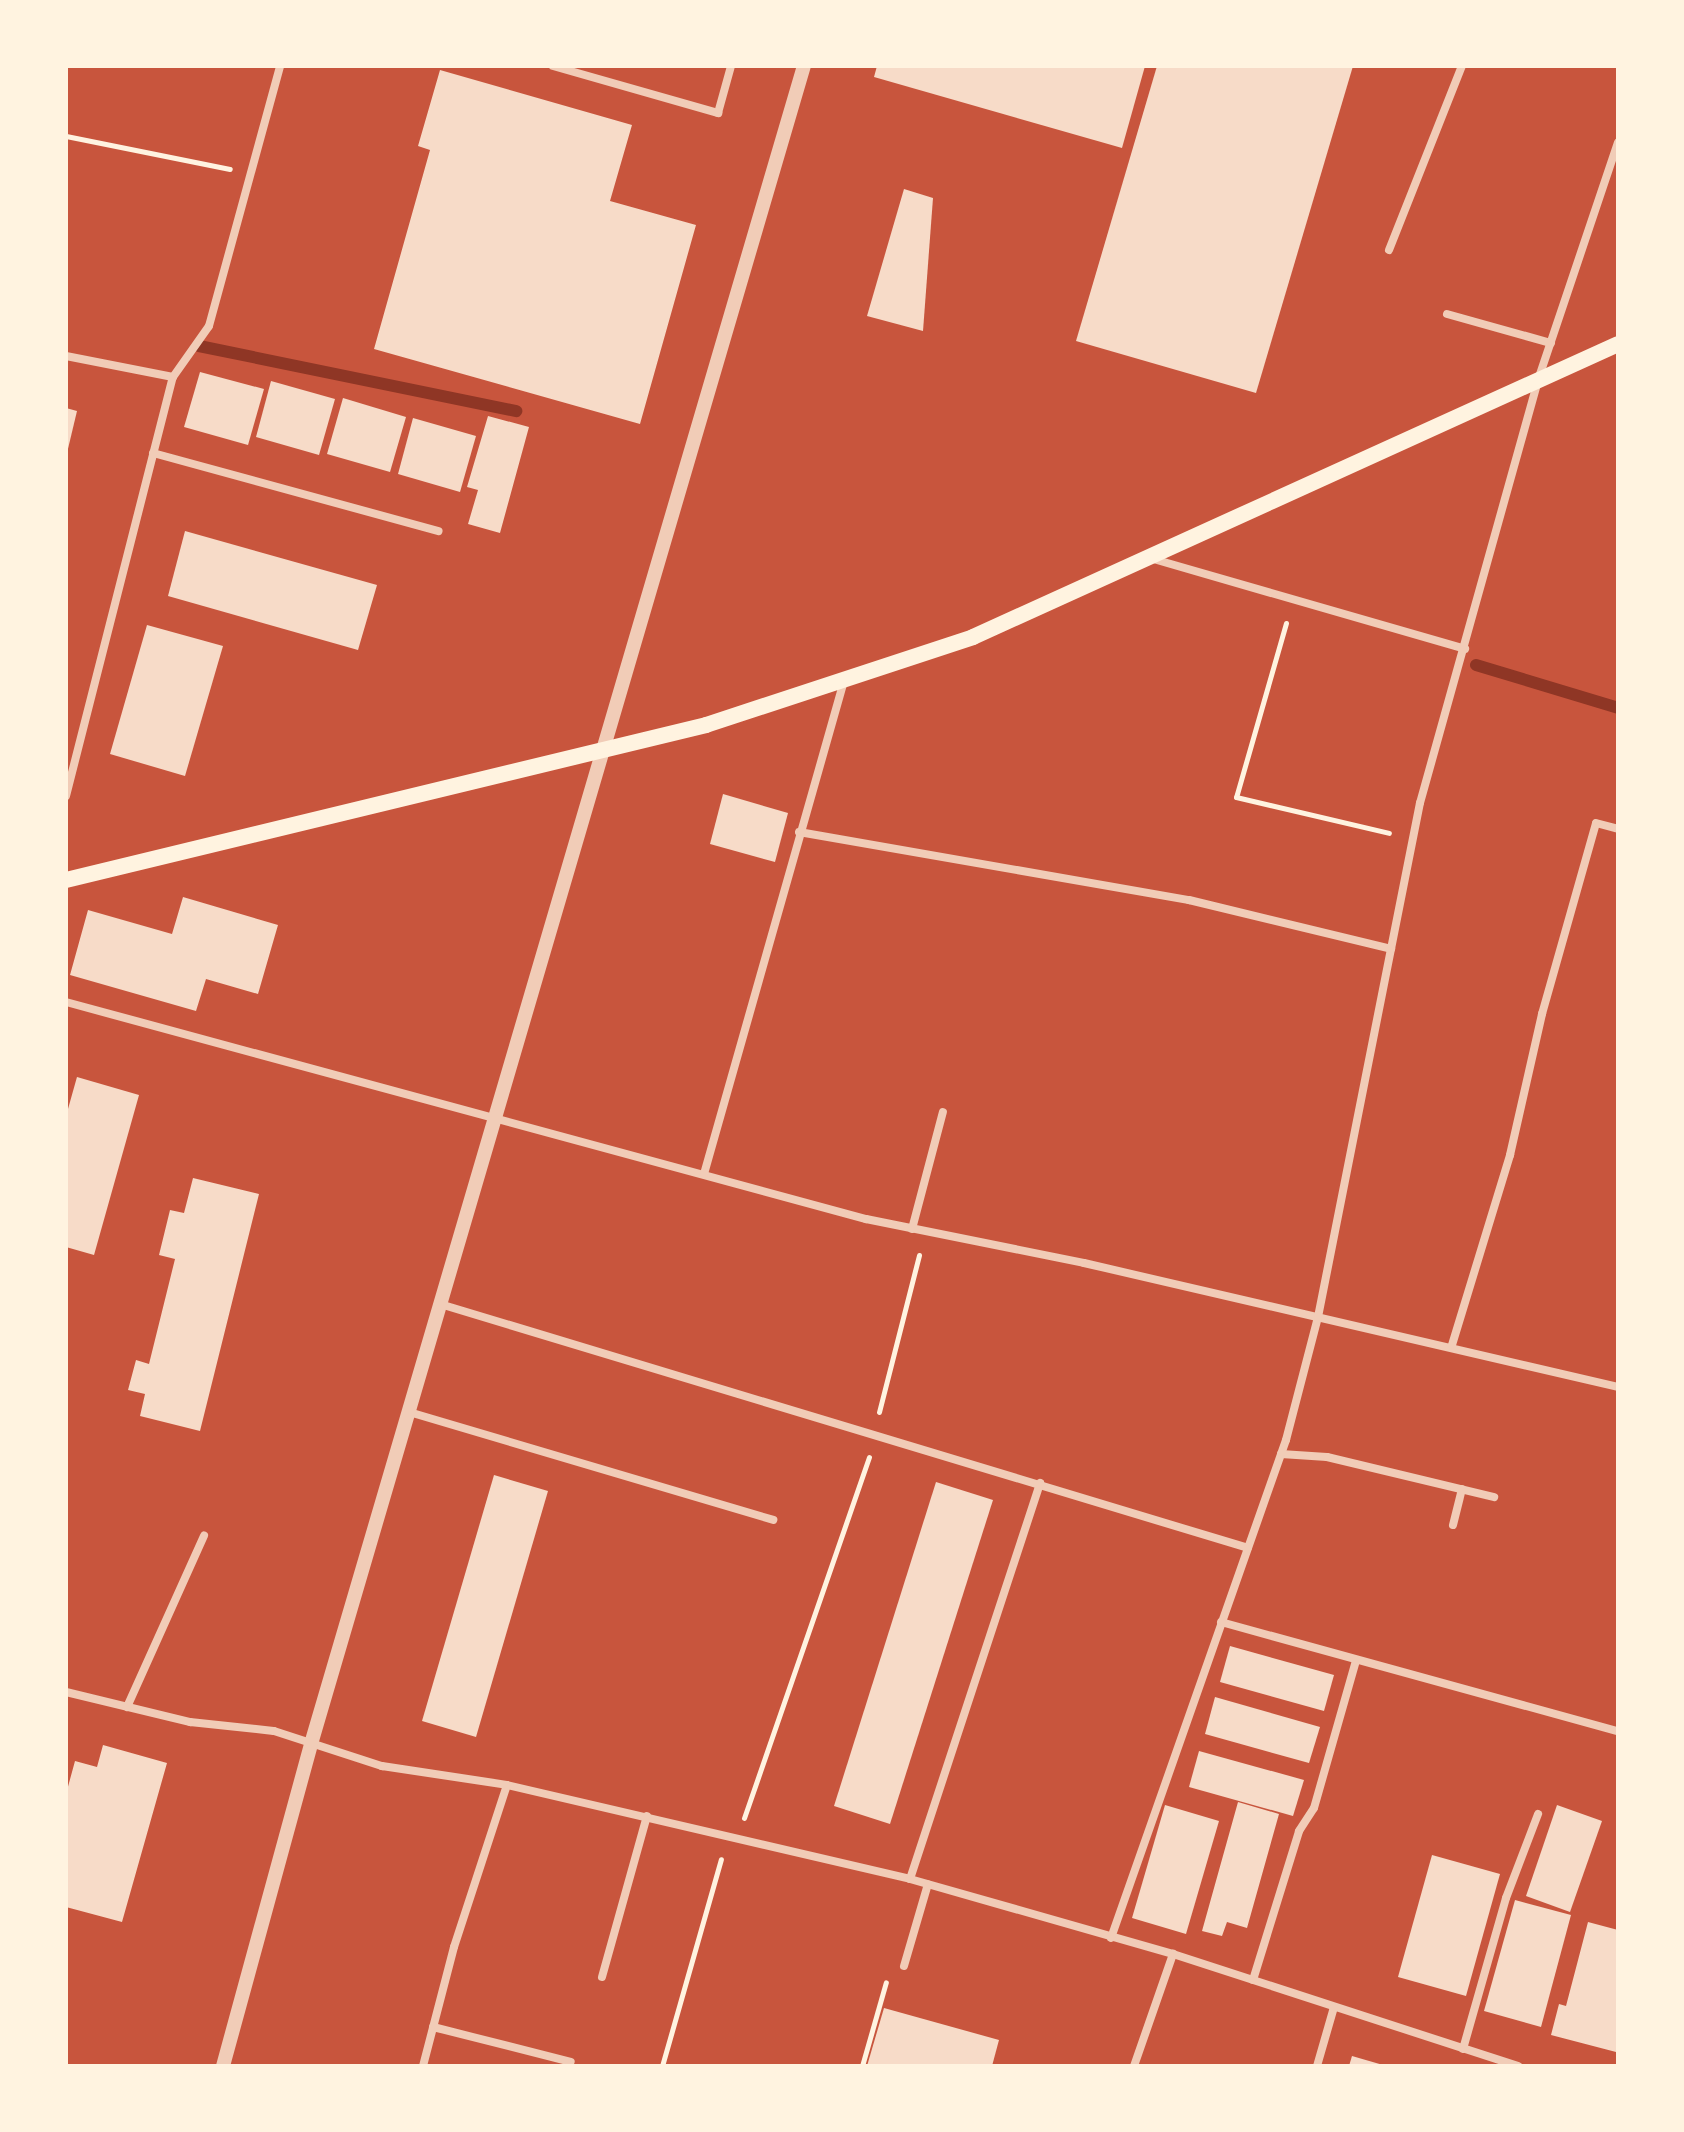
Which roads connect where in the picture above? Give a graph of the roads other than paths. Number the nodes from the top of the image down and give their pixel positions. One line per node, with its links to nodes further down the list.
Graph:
1 (280, 66): 12 (street)
2 (553, 66): 3 (street)
3 (731, 66)
4 (804, 66): 19 (street)
5 (1462, 66): 7 (street)
6 (1618, 142): 9 (street)
7 (1389, 250)
8 (1447, 314): 9 (street)
9 (1551, 343): 13 (street)
10 (1618, 344): 13 (main road)
11 (66, 356): 12 (street)
12 (173, 377): 14 (street)
13 (1537, 383): 16 (main road); 17 (street)
14 (153, 453): 15 (street); 20 (street)
15 (439, 531)
16 (1149, 558): 17 (street); 18 (main road)
17 (1465, 649): 24 (street)
18 (844, 681): 19 (main road); 22 (street)
19 (604, 749): 23 (main road); 27 (street)
20 (66, 796)
21 (1618, 829): 32 (street)
22 (799, 832): 24 (street); 28 (street)
23 (66, 880)
24 (1391, 949): 31 (street)
25 (66, 1002): 27 (street)
26 (943, 1112): 29 (street)
27 (499, 1117): 28 (street); 30 (street)
28 (704, 1174): 29 (street)
29 (912, 1229): 31 (street)
30 (440, 1304): 34 (street); 36 (street)
31 (1318, 1317): 32 (street); 35 (street)
32 (1452, 1345): 33 (street)
33 (1618, 1387)
34 (409, 1412): 39 (street); 48 (street)
35 (1281, 1454): 37 (street); 42 (street)
36 (1040, 1483): 42 (street); 52 (street)
37 (1462, 1489): 38 (street); 40 (street)
38 (1494, 1497)
39 (773, 1520)
40 (1453, 1525)
41 (204, 1536): 46 (street)
42 (1248, 1548): 43 (street)
43 (1221, 1622): 44 (street); 54 (street)
44 (1356, 1661): 47 (street); 58 (street)
45 (66, 1692): 46 (street)
46 (127, 1707): 48 (street)
47 (1618, 1731)
48 (311, 1744): 49 (street); 63 (street)
49 (507, 1785): 51 (street); 60 (street)
50 (1538, 1814): 61 (street)
51 (647, 1816): 52 (street); 57 (street)
52 (910, 1879): 53 (street)
53 (928, 1884): 54 (street); 56 (street)
54 (1111, 1938): 55 (street)
55 (1173, 1954): 58 (street); 65 (street)
56 (904, 1966)
57 (602, 1977)
58 (1253, 1980): 59 (street)
59 (1334, 2007): 61 (street); 66 (street)
60 (433, 2027): 62 (street); 64 (street)
61 (1463, 2049): 67 (street)
62 (571, 2062)
63 (223, 2066)
64 (423, 2066)
65 (1134, 2066)
66 (1317, 2066)
67 (1518, 2066)

